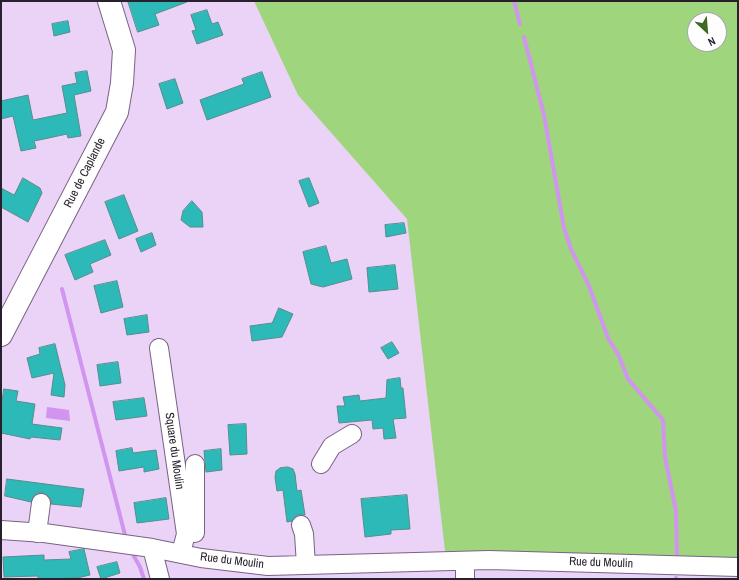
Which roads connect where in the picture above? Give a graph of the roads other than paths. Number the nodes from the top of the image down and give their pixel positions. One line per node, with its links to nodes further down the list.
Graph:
1 (109, 1): 2 (main road, Rue de Caplande)
2 (1, 335)
3 (159, 348): 12 (street, Square du Moulin)
4 (352, 434): 6 (street)
5 (195, 464): 12 (street)
6 (321, 464)
7 (41, 503): 10 (street)
8 (301, 525): 14 (street)
9 (1, 530): 10 (street, Rue du Moulin)
10 (37, 533): 11 (street, Rue du Moulin)
11 (152, 548): 12 (street, Rue du Moulin); 19 (street)
12 (186, 554): 17 (street, Rue du Moulin)
13 (465, 561): 15 (street, Rue du Moulin); 16 (street, Rue du Moulin); 20 (street)
14 (306, 565): 17 (street, Rue du Moulin); 18 (street, Rue du Moulin)
15 (366, 571): 18 (street, Rue du Moulin)
16 (730, 571)
17 (263, 572)
18 (340, 572)
19 (160, 579)
20 (465, 579)

